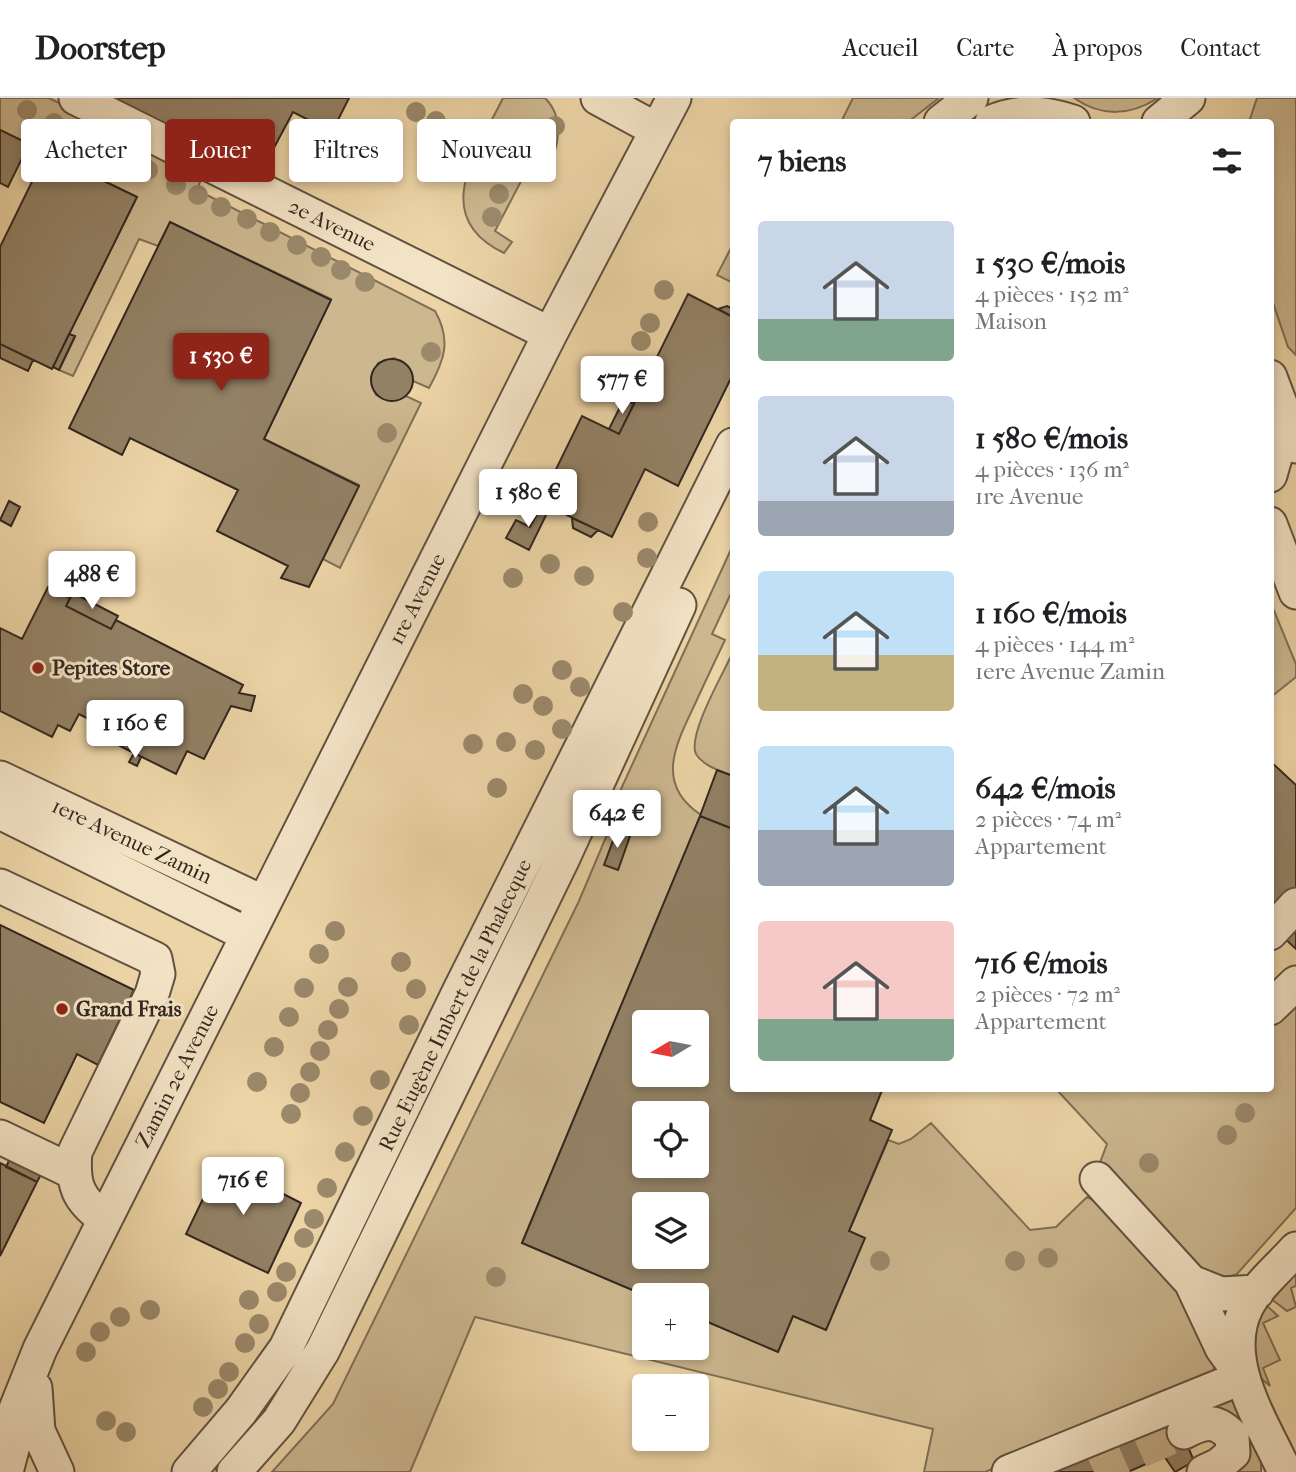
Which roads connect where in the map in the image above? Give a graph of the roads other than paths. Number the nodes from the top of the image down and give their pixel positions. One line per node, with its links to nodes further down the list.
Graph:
1 (76, 98): 14 (street, 2e Avenue)
2 (598, 98): 13 (street)
3 (674, 98): 13 (street, 1re Avenue)
4 (971, 98): 7 (street)
5 (1047, 98): 10 (street)
6 (1191, 98): 11 (street); 12 (street)
7 (946, 119)
8 (1004, 119): 9 (street)
9 (1064, 119)
10 (1071, 119)
11 (1163, 119)
12 (1191, 119)
13 (657, 130): 14 (street, 1re Avenue)
14 (550, 334): 23 (street, 1re Avenue)
15 (1274, 388): 16 (street)
16 (1293, 439): 18 (street)
17 (730, 451): 44 (street, Rue Eugène Imbert de la Phalecque)
18 (1274, 461)
19 (730, 503): 45 (street, Rue Eugène Imbert de la Phalecque)
20 (1274, 534): 21 (street)
21 (1296, 592)
22 (0, 778): 26 (street, 1ere Avenue Zamin)
23 (315, 802): 26 (street, Zamin 2e Avenue)
24 (0, 812): 29 (street, 1ere Avenue Zamin)
25 (0, 886): 33 (street)
26 (264, 903): 29 (street, Zamin 2e Avenue)
27 (1296, 905): 28 (street)
28 (1274, 929)
29 (248, 935): 35 (street, Zamin 2e Avenue)
30 (1296, 982): 31 (street)
31 (1274, 1004)
32 (0, 1137): 33 (street)
33 (73, 1172): 35 (street)
34 (1097, 1179): 37 (street)
35 (105, 1219): 39 (street, Zamin 2e Avenue)
36 (1296, 1249): 38 (street)
37 (1191, 1282): 38 (street); 40 (street)
38 (1257, 1292): 40 (street)
39 (40, 1349): 42 (street, Zamin 2e Avenue); 43 (street, Zamin 2e Avenue)
40 (1242, 1377): 46 (street); 48 (street)
41 (1184, 1432): 47 (street)
42 (6, 1472)
43 (57, 1472)
44 (189, 1472)
45 (234, 1472)
46 (1009, 1472)
47 (1204, 1472)
48 (1285, 1472)

